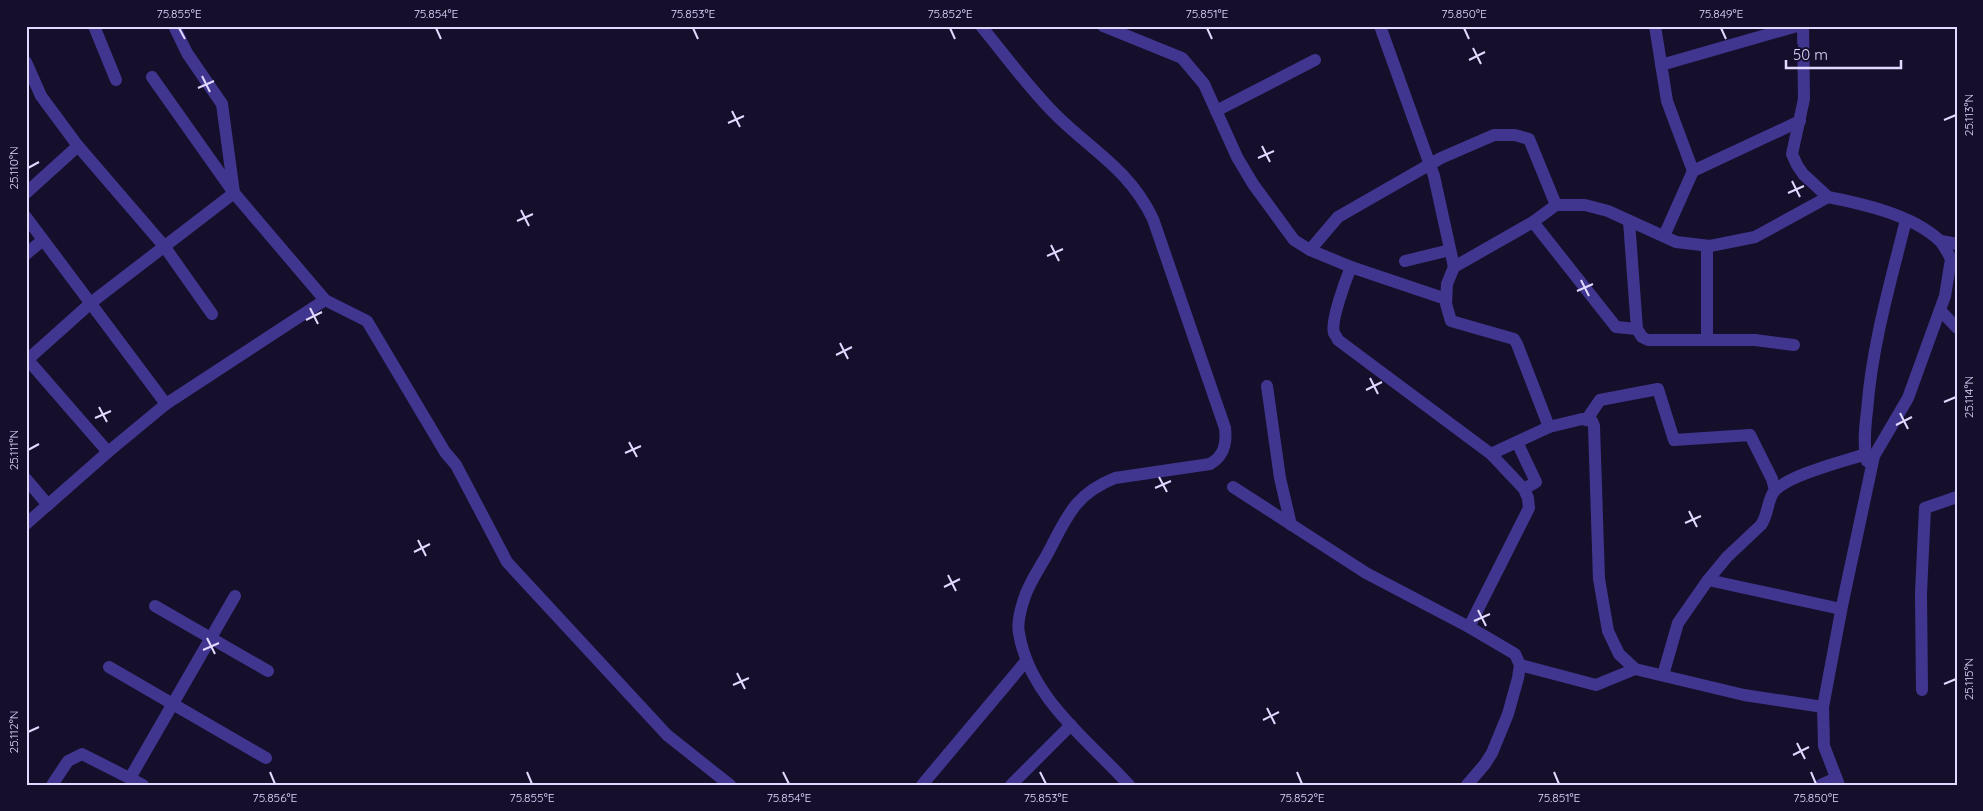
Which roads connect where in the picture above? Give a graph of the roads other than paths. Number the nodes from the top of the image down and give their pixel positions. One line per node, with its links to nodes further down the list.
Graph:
1 (94, 26): 13 (street)
2 (174, 26): 19 (street)
3 (981, 26): 74 (street)
4 (1380, 26): 17 (street)
5 (1654, 26): 11 (street)
6 (1797, 26): 11 (street)
7 (1803, 26): 15 (street)
8 (1111, 28): 14 (street)
9 (1315, 60): 14 (street)
10 (26, 62): 16 (street)
11 (1661, 64): 18 (street)
12 (152, 77): 19 (street)
13 (116, 80)
14 (1216, 111): 33 (street)
15 (1800, 121): 18 (street); 21 (street)
16 (78, 146): 20 (street); 31 (street)
17 (1430, 165): 22 (street); 33 (street); 34 (street)
18 (1693, 171): 27 (street)
19 (234, 192): 31 (street); 40 (street)
20 (26, 193)
21 (1828, 197): 24 (street); 32 (street)
22 (1556, 205): 25 (street); 26 (street)
23 (26, 218): 28 (street)
24 (1906, 220): 29 (street); 53 (street)
25 (1629, 221): 27 (street); 45 (street)
26 (1533, 222): 37 (street); 45 (street)
27 (1664, 236): 32 (street)
28 (43, 240): 35 (street); 41 (street)
29 (1941, 241): 30 (street); 42 (street)
30 (1957, 244)
31 (164, 246): 41 (street); 43 (street)
32 (1707, 246): 46 (street)
33 (1310, 250): 38 (street)
34 (1450, 250): 36 (street); 37 (street)
35 (26, 254)
36 (1406, 261)
37 (1454, 267): 39 (street)
38 (1351, 268): 39 (street); 57 (street)
39 (1446, 299): 52 (street)
40 (325, 300): 50 (street); 90 (street)
41 (92, 302): 48 (street); 50 (street)
42 (1940, 310): 44 (street); 54 (street)
43 (212, 314)
44 (1957, 328)
45 (1638, 329): 46 (street)
46 (1707, 340): 47 (street)
47 (1794, 345)
48 (27, 361): 56 (street)
49 (1267, 386): 67 (street)
50 (166, 404): 56 (street)
51 (1587, 419): 52 (street); 63 (street); 77 (street)
52 (1549, 427): 55 (street)
53 (1865, 437): 54 (street); 58 (street)
54 (1885, 438): 59 (street)
55 (1517, 442): 57 (street); 62 (street)
56 (108, 452): 65 (street)
57 (1491, 454): 62 (street)
58 (1866, 454): 59 (street); 63 (street)
59 (1871, 472): 71 (street)
60 (26, 479): 65 (street)
61 (1233, 487): 67 (street)
62 (1524, 489): 72 (street)
63 (1775, 490): 68 (street)
64 (1957, 497): 80 (street)
65 (48, 505): 66 (street)
66 (26, 524)
67 (1291, 524): 72 (street)
68 (1708, 580): 71 (street); 79 (street)
69 (235, 596): 73 (street)
70 (155, 606): 73 (street)
71 (1841, 609): 82 (street)
72 (1469, 627): 75 (street)
73 (210, 638): 78 (street); 81 (street)
74 (1026, 661): 83 (street); 91 (street)
75 (1520, 665): 77 (street); 93 (street)
76 (109, 667): 81 (street)
77 (1634, 669): 79 (street)
78 (268, 671)
79 (1663, 675): 82 (street)
80 (1922, 690)
81 (172, 704): 84 (street); 85 (street)
82 (1823, 707): 86 (street)
83 (1071, 725): 87 (street); 92 (street)
84 (266, 758)
85 (130, 778): 88 (street); 89 (street)
86 (1838, 782): 94 (street)
87 (1124, 783)
88 (52, 785)
89 (143, 785)
90 (730, 785)
91 (922, 785)
92 (1011, 785)
93 (1467, 785)
94 (1821, 785)

